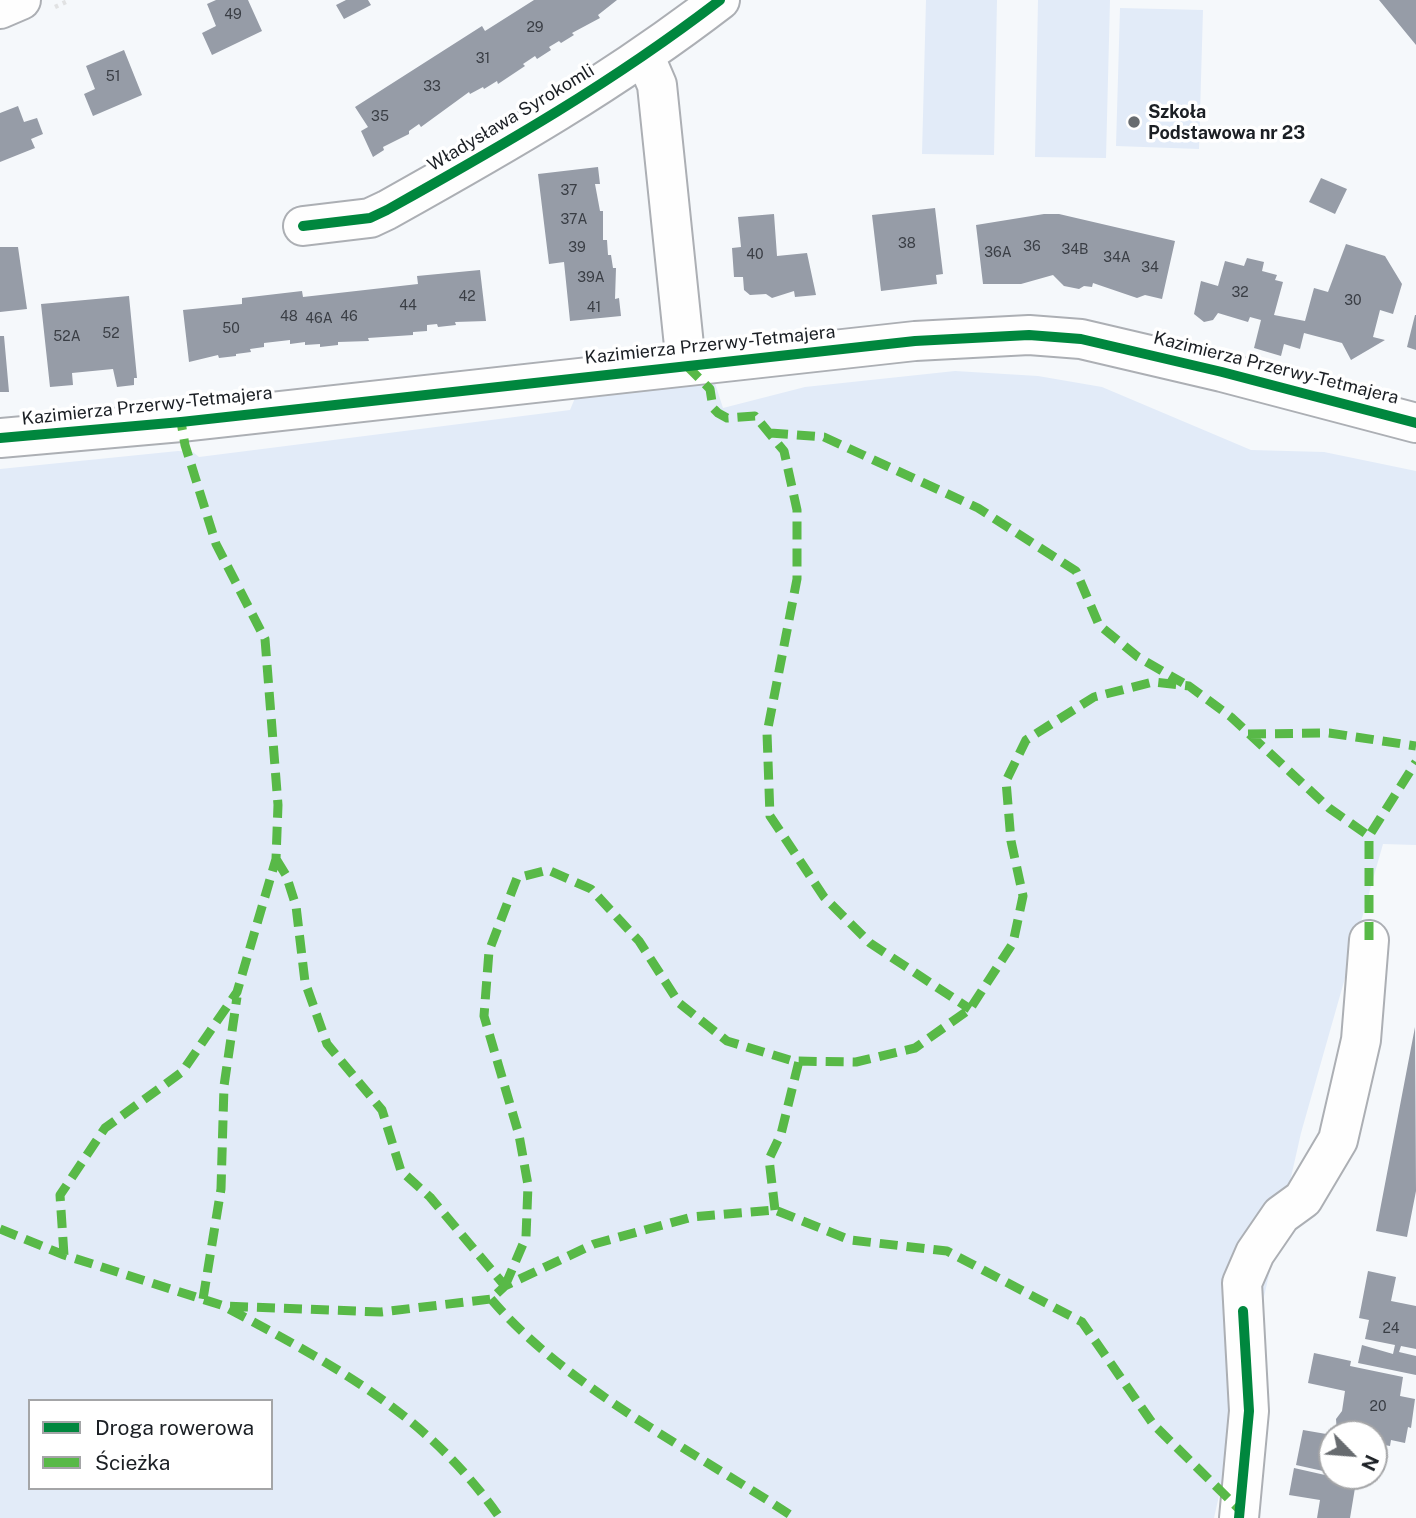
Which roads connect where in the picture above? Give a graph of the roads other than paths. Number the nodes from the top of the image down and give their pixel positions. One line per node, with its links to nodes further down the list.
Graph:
1 (21, 0): 3 (street)
2 (720, 0): 4 (street, Władysława Syrokomli)
3 (0, 9)
4 (645, 57): 5 (street, Władysława Syrokomli); 6 (street)
5 (303, 226)
6 (686, 365): 7 (street, Kazimierza Przerwy-Tetmajera); 8 (street, Kazimierza Przerwy-Tetmajera)
7 (1416, 423)
8 (0, 438)
9 (1369, 940): 10 (street)
10 (1239, 1518)

